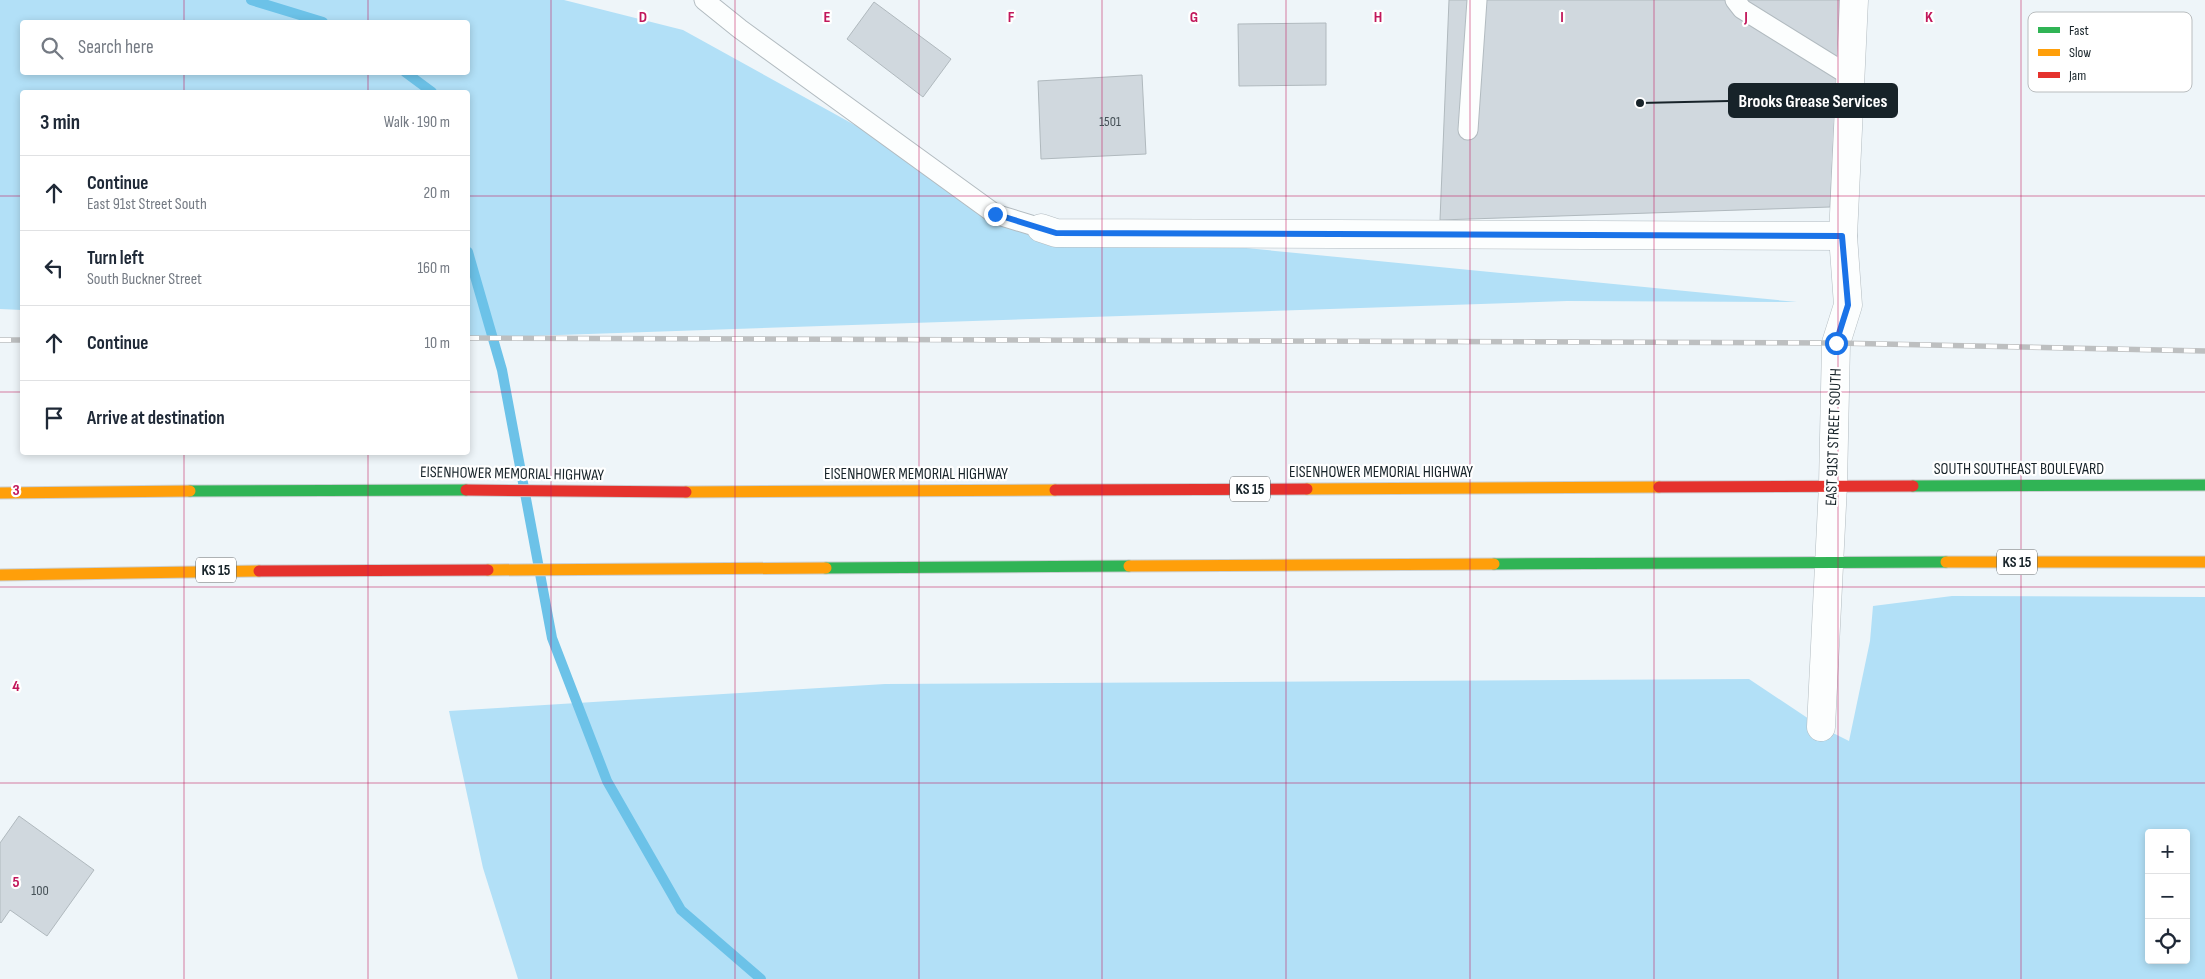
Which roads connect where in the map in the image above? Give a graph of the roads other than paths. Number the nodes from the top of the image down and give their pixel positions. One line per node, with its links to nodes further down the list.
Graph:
1 (704, 0): 7 (lane)
2 (1477, 0): 6 (lane)
3 (1735, 0): 5 (lane)
4 (1854, 0): 5 (street, EAST 91ST STREET SOUTH)
5 (1850, 76): 8 (street, EAST 91ST STREET SOUTH)
6 (1468, 130)
7 (1041, 228): 8 (street)
8 (1842, 236): 9 (street, EAST 91ST STREET SOUTH)
9 (1833, 485): 10 (main road, SOUTH SOUTHEAST BOULEVARD / KS 15); 11 (main road, EISENHOWER MEMORIAL HIGHWAY / KS 15); 12 (street, EAST 91ST STREET SOUTH)
10 (2205, 485)
11 (0, 493)
12 (1829, 561): 13 (main road, KS 15); 14 (main road, KS 15); 15 (street, EAST 91ST STREET SOUTH)
13 (2205, 562)
14 (0, 574)
15 (1821, 727)

